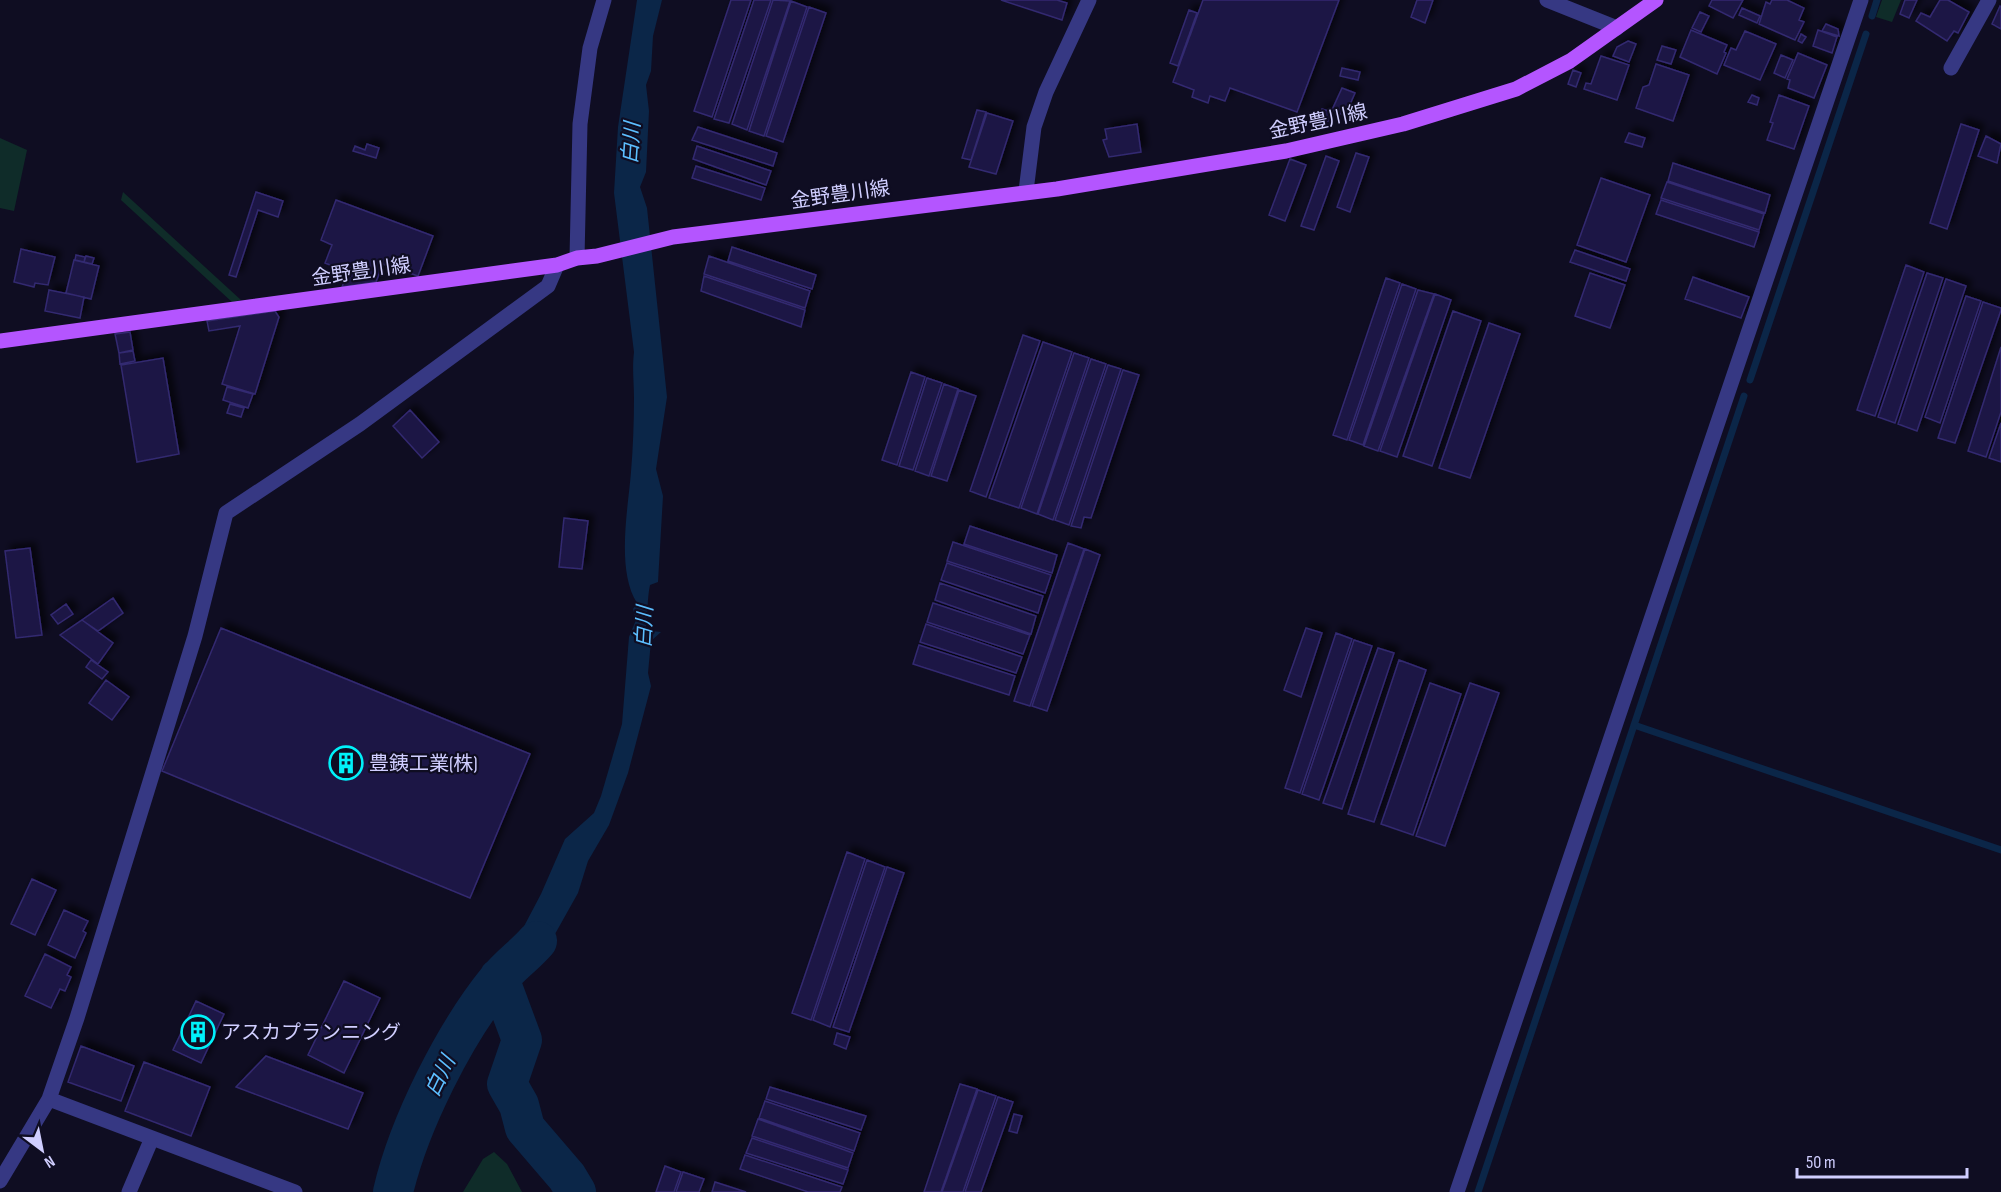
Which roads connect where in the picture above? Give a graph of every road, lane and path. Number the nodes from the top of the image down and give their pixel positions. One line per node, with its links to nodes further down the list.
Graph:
1 (604, 0): 10 (street)
2 (1089, 0): 9 (street)
3 (1547, 0): 7 (street)
4 (1656, 0): 7 (main road, 金野豊川線)
5 (1860, 0): 18 (street)
6 (1989, 0): 8 (street)
7 (1617, 28): 9 (main road, 金野豊川線)
8 (1951, 68)
9 (1026, 191): 10 (main road, 金野豊川線)
10 (577, 258): 11 (main road, 金野豊川線)
11 (557, 265): 12 (main road, 金野豊川線); 13 (street)
12 (0, 341)
13 (49, 1099): 14 (street); 15 (street)
14 (152, 1138): 16 (street); 17 (street)
15 (0, 1181)
16 (129, 1192)
17 (295, 1192)
18 (1458, 1192)

